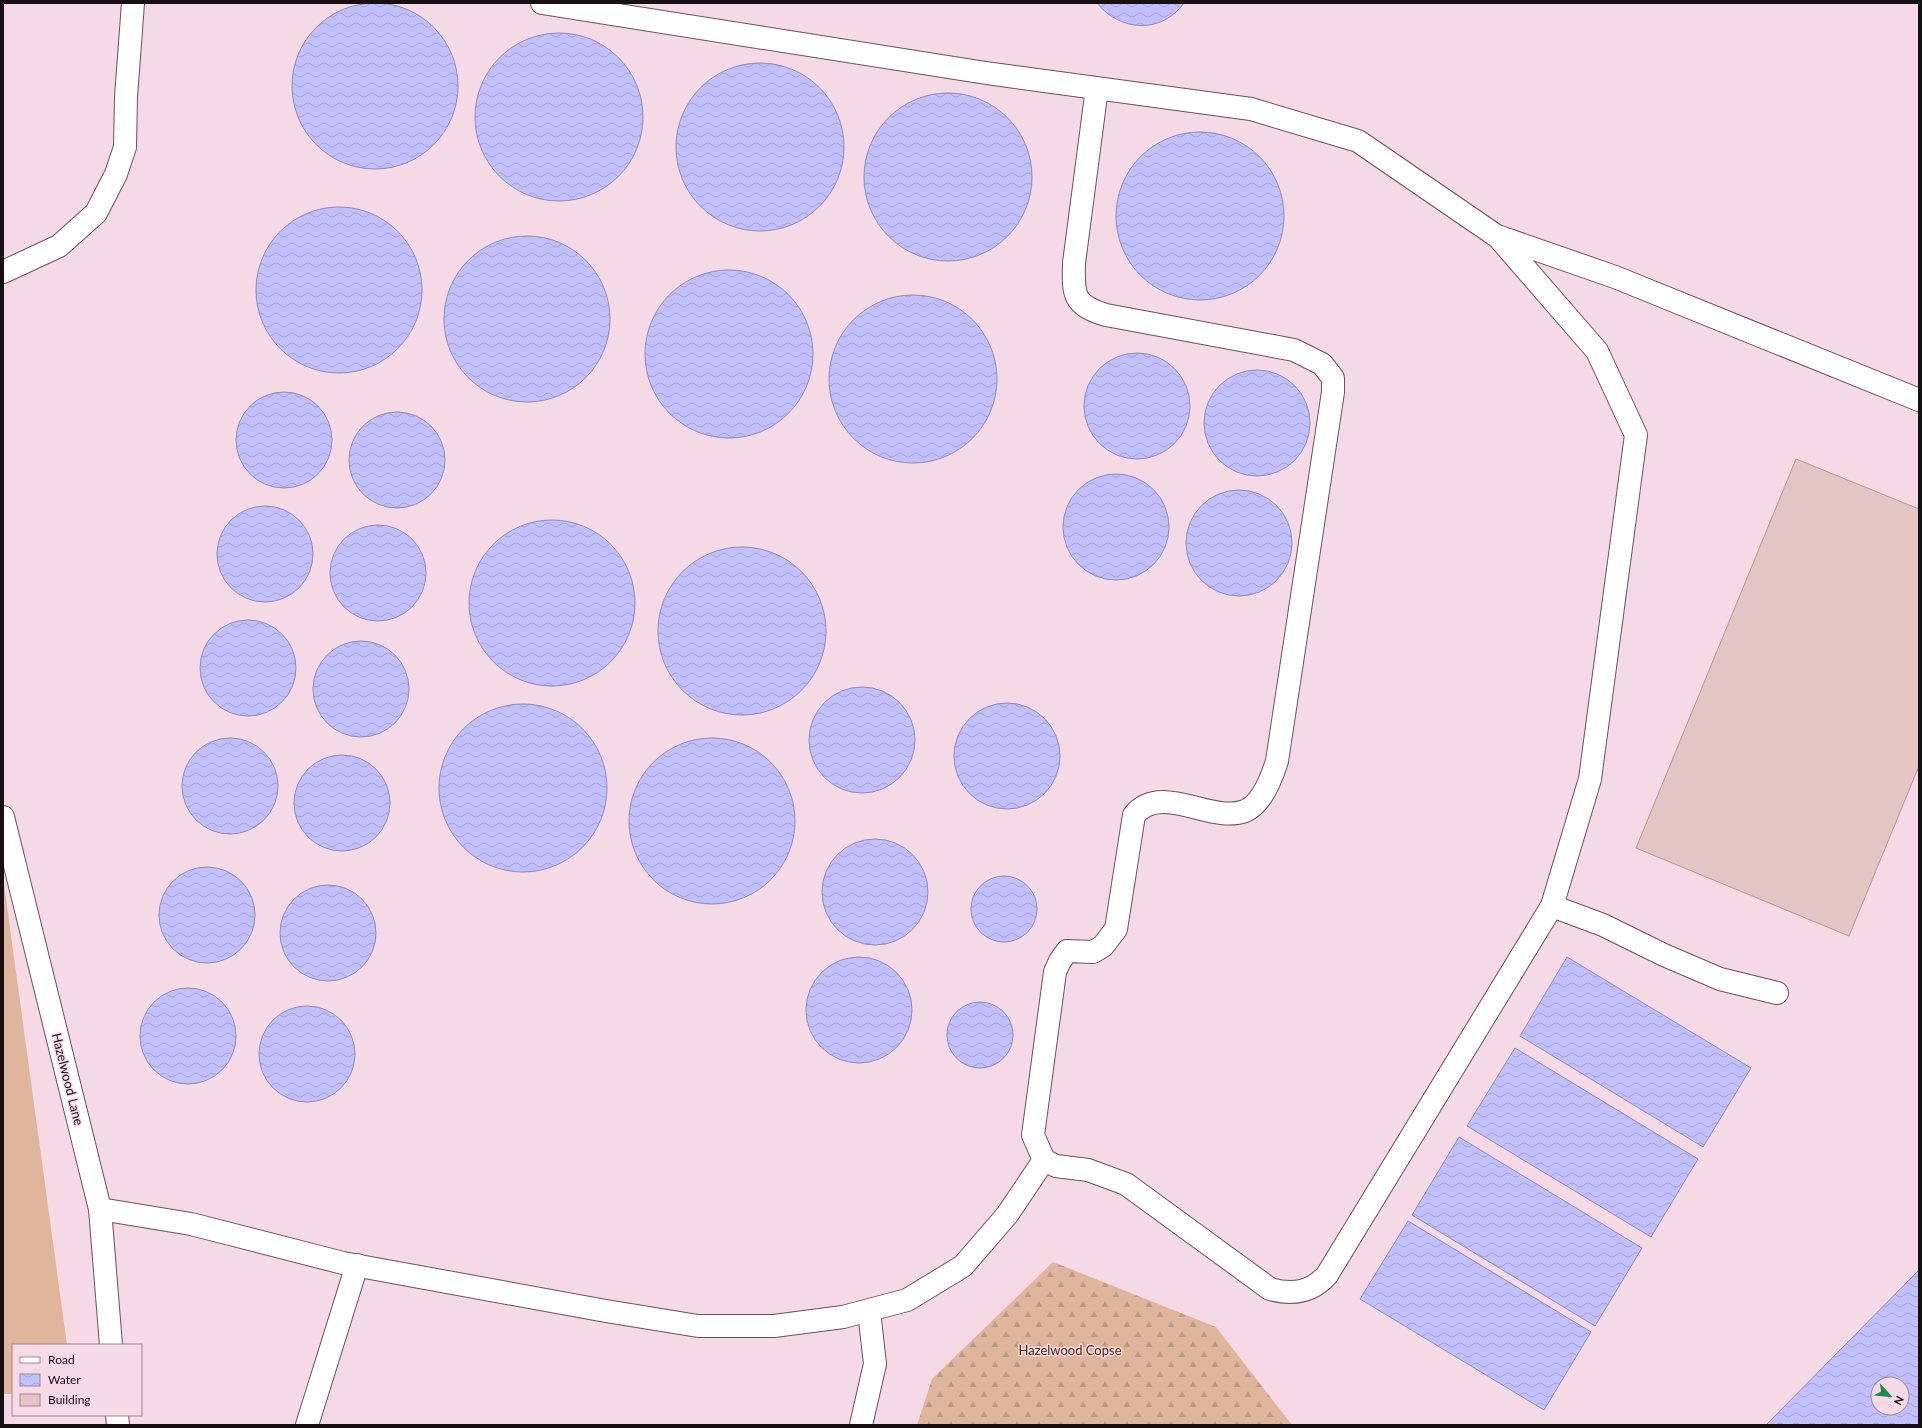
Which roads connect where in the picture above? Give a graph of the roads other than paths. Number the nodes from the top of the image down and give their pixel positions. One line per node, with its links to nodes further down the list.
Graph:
1 (133, 3): 5 (lane)
2 (542, 3): 3 (lane)
3 (1097, 88): 4 (lane); 10 (lane)
4 (1498, 237): 6 (lane); 8 (lane)
5 (3, 272)
6 (1919, 400)
7 (3, 817): 11 (lane, Hazelwood Lane)
8 (1552, 906): 9 (lane); 10 (lane)
9 (1778, 993)
10 (1044, 1160): 13 (lane)
11 (100, 1208): 12 (lane); 14 (lane, Hazelwood Lane)
12 (357, 1265): 13 (lane); 15 (lane)
13 (869, 1311): 16 (lane)
14 (112, 1344)
15 (307, 1425)
16 (861, 1425)

